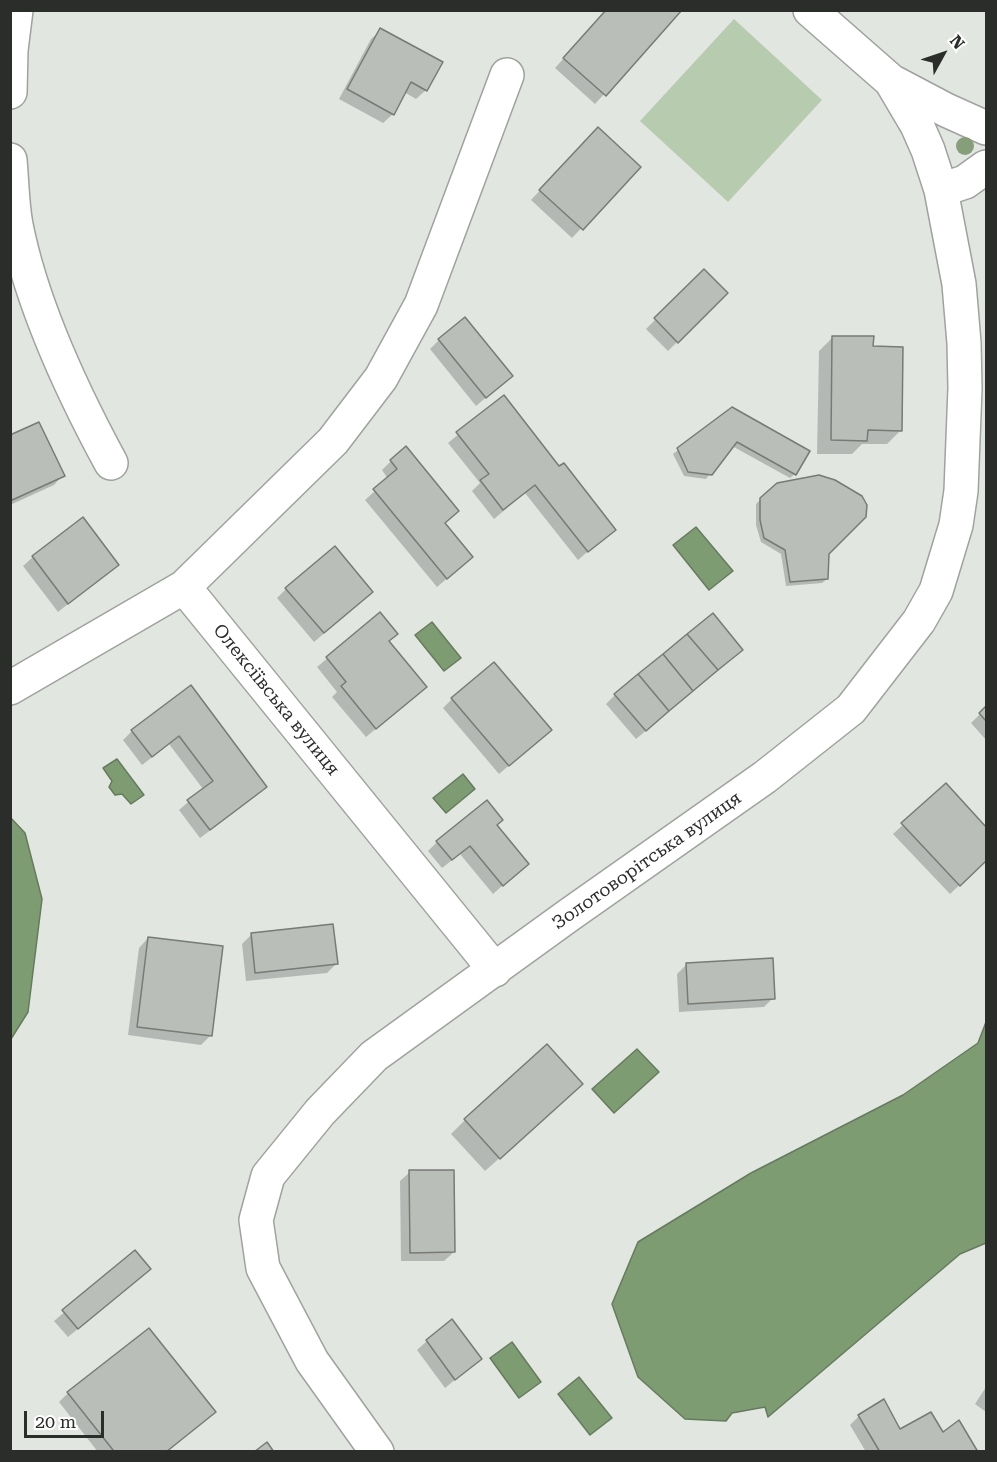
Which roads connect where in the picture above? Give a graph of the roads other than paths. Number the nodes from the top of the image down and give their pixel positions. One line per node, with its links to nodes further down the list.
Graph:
1 (16, 10): 5 (street)
2 (810, 10): 4 (street, Золотоворітська вулиця)
3 (507, 75): 11 (street)
4 (891, 81): 6 (street, Золотоворітська вулиця); 9 (street, Золотоворітська вулиця)
5 (10, 92)
6 (987, 128)
7 (10, 160): 10 (street)
8 (987, 167): 9 (street)
9 (941, 190): 13 (street, Золотоворітська вулиця)
10 (111, 464)
11 (184, 587): 12 (street); 13 (street, Олексіївська вулиця)
12 (10, 688)
13 (495, 970): 14 (street, Золотоворітська вулиця)
14 (377, 1452)

